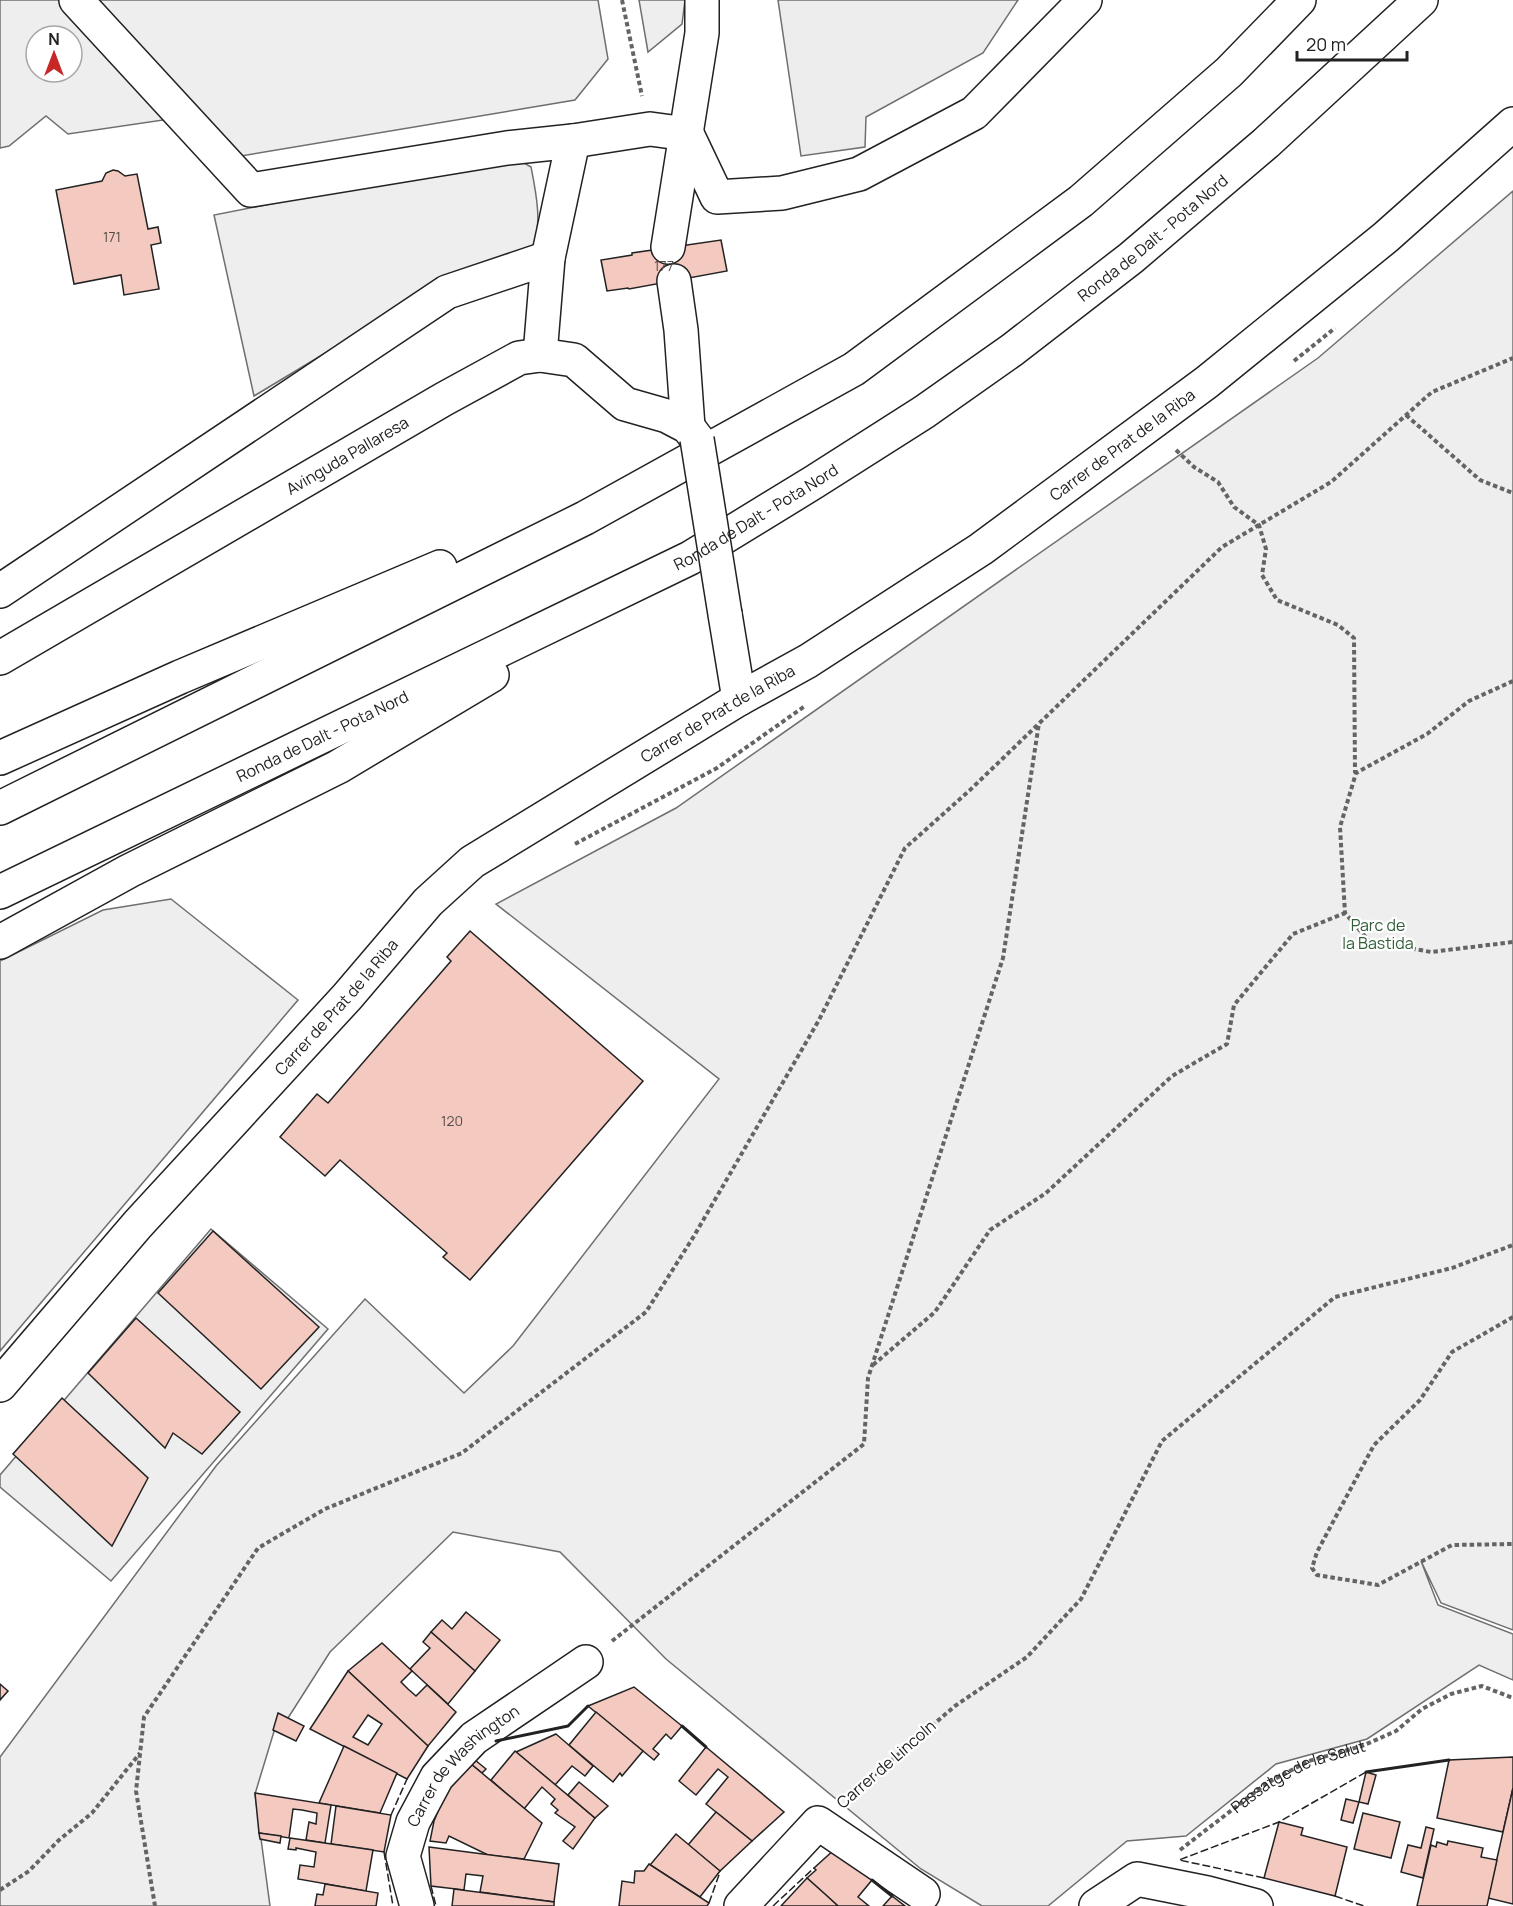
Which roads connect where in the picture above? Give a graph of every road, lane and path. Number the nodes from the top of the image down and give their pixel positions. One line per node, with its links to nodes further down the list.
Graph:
1 (76, 0): 10 (main road)
2 (622, 0): 7 (path)
3 (702, 0): 9 (main road)
4 (1085, 0): 9 (main road)
5 (1299, 0): 21 (main road)
6 (1421, 0): 24 (main road, Ronda de Dalt - Pota Nord)
7 (628, 33)
8 (1513, 124): 19 (main road, Carrer de Prat de la Riba)
9 (687, 134): 10 (main road); 11 (main road)
10 (573, 141): 12 (main road)
11 (668, 247)
12 (548, 258): 15 (main road); 25 (main road)
13 (674, 282): 20 (main road)
14 (1336, 327): 17 (path)
15 (540, 355): 20 (main road, Avinguda Pallaresa); 26 (main road, Avinguda Pallaresa)
16 (1513, 358): 18 (path)
17 (1290, 364)
18 (1406, 415): 22 (path); 23 (path)
19 (1158, 418): 23 (path); 28 (main road, Carrer de Prat de la Riba)
20 (693, 433): 28 (main road, bridge)
21 (680, 466): 31 (main road); 33 (main road)
22 (1513, 493)
23 (1259, 525): 30 (path); 32 (path)
24 (690, 558): 35 (main road, Ronda de Dalt - Pota Nord); 37 (main road)
25 (0, 591)
26 (0, 658)
27 (1513, 681): 32 (path)
28 (739, 699): 42 (main road, Carrer de Prat de la Riba)
29 (814, 700): 34 (path)
30 (1040, 723): 41 (path); 46 (path)
31 (0, 758)
32 (1356, 773): 36 (path)
33 (0, 808)
34 (574, 844)
35 (0, 892)
36 (1346, 913): 38 (path); 41 (path)
37 (0, 942)
38 (1513, 942)
39 (1513, 1245): 47 (path, Carrer de Lincoln)
40 (1513, 1317): 43 (path)
41 (872, 1365): 44 (path)
42 (0, 1385)
43 (1513, 1544)
44 (586, 1662): 52 (main road, Carrer de Washington)
45 (1513, 1698): 48 (path, Passatge de la Salut)
46 (140, 1753): 49 (path); 51 (path)
47 (818, 1823): 50 (main road, Carrer de Lincoln); 53 (main road)
48 (1137, 1879): 54 (main road); 55 (main road)
49 (0, 1890)
50 (923, 1894)
51 (155, 1906)
52 (417, 1906)
53 (741, 1906)
54 (1096, 1906)
55 (1256, 1906)

